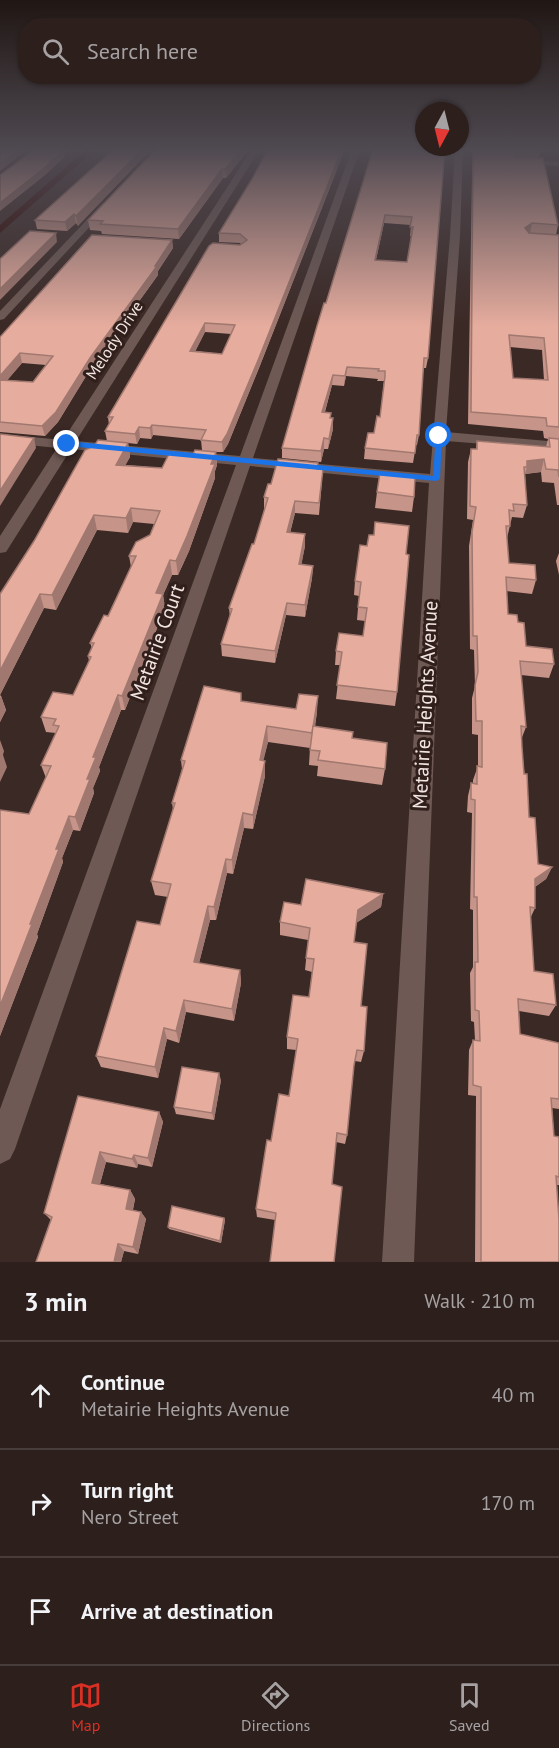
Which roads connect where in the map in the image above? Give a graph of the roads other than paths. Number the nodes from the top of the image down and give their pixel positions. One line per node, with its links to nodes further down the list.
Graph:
1 (101, 208): 5 (street)
2 (218, 208): 10 (street, Melody Drive)
3 (335, 208): 12 (street, Metairie Court)
4 (456, 208): 8 (street, Metairie Heights Avenue)
5 (70, 237): 6 (street); 7 (street)
6 (87, 238)
7 (0, 317)
8 (439, 436): 11 (street); 13 (street, Metairie Heights Avenue)
9 (0, 438): 10 (street)
10 (67, 444): 12 (street); 14 (street, Melody Drive)
11 (559, 446)
12 (245, 460): 13 (street); 15 (street, Metairie Court)
13 (436, 479): 16 (street, Metairie Heights Avenue)
14 (0, 549)
15 (0, 1149)
16 (398, 1262)

